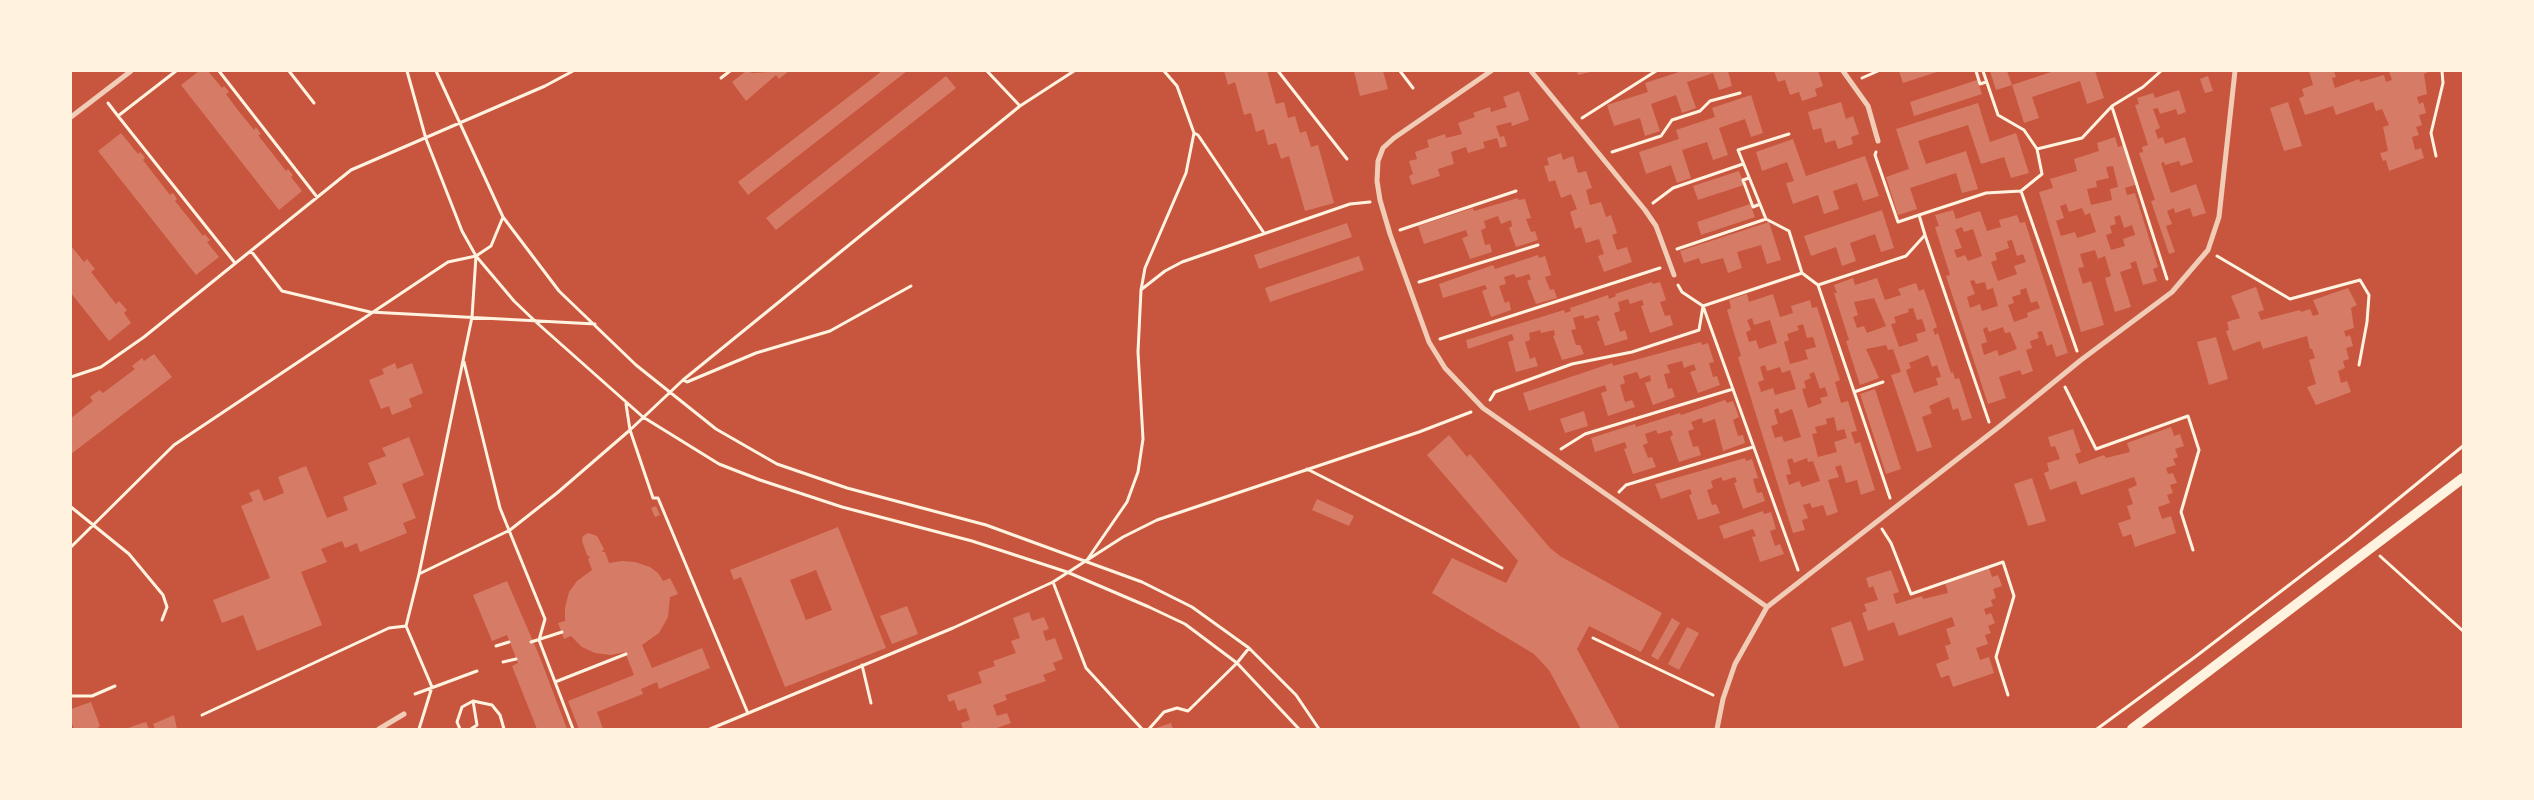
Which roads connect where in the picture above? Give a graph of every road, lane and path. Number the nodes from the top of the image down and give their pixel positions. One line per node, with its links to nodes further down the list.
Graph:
1 (132, 71): 31 (street)
2 (176, 71): 35 (path)
3 (219, 71): 51 (path)
4 (289, 71): 32 (path)
5 (407, 71): 41 (path)
6 (436, 71): 37 (path)
7 (573, 71): 37 (path)
8 (730, 71): 26 (path)
9 (987, 71): 33 (path)
10 (1074, 71): 33 (path)
11 (1164, 71): 25 (path)
12 (1171, 71): 25 (path)
13 (1278, 71): 46 (path)
14 (1400, 71): 29 (path)
15 (1492, 71): 52 (street)
16 (1531, 71): 38 (street)
17 (1656, 71): 38 (path)
18 (1843, 71): 28 (street)
19 (1878, 71): 28 (path)
20 (1976, 71): 27 (path)
21 (1983, 71): 27 (path)
22 (2161, 71): 34 (path)
23 (2235, 71): 62 (street)
24 (2442, 71): 45 (path)
25 (1168, 75): 39 (path)
26 (722, 78)
27 (1986, 82): 43 (path)
28 (1853, 83): 42 (street)
29 (1413, 88)
30 (1740, 93): 44 (path)
31 (101, 95): 35 (path); 36 (street)
32 (314, 103)
33 (1020, 106): 86 (path)
34 (2112, 106): 43 (path); 74 (path)
35 (118, 116): 66 (path)
36 (71, 117)
37 (460, 123): 41 (path); 56 (path)
38 (1573, 123): 44 (street)
39 (1194, 133): 58 (path); 73 (path)
40 (1789, 134): 47 (path)
41 (426, 139): 51 (path); 65 (path)
42 (1878, 141): 55 (path)
43 (2037, 149): 50 (path)
44 (1599, 156): 54 (street)
45 (2436, 156)
46 (1347, 159)
47 (1743, 164): 48 (path); 54 (path)
48 (1749, 178): 53 (path); 53 (path)
49 (1516, 191): 59 (path)
50 (2020, 191): 55 (path); 82 (path)
51 (317, 196): 63 (path)
52 (1380, 200): 58 (path); 59 (street)
53 (1760, 204): 57 (path)
54 (1645, 210): 64 (street)
55 (1919, 215): 60 (path)
56 (503, 217): 65 (path); 79 (path)
57 (1766, 218): 64 (path); 68 (path)
58 (1264, 233): 73 (path)
59 (1390, 234): 71 (street)
60 (1925, 235): 72 (path); 95 (path)
61 (1538, 245): 71 (path)
62 (2208, 250): 74 (street); 83 (path)
63 (251, 251): 66 (path); 76 (path)
64 (1666, 252): 67 (street)
65 (476, 256): 76 (path); 77 (path); 78 (path)
66 (235, 264): 84 (path)
67 (1670, 264): 69 (street); 80 (path)
68 (1802, 273): 72 (path); 75 (path)
69 (1674, 275): 75 (path)
70 (911, 286): 86 (path)
71 (1409, 286): 80 (street)
72 (1818, 286): 90 (path)
73 (1141, 290): 110 (path)
74 (2172, 292): 82 (street)
75 (1704, 306): 88 (path); 92 (path)
76 (370, 312): 77 (path); 105 (path)
77 (472, 317): 78 (path); 81 (path)
78 (536, 322): 79 (path); 91 (path)
79 (596, 324): 89 (path)
80 (1430, 342): 92 (street)
81 (463, 359): 106 (path); 113 (path)
82 (2081, 360): 85 (street)
83 (2359, 365)
84 (71, 377)
85 (2060, 378): 95 (street); 109 (path)
86 (683, 380): 89 (path)
87 (1883, 382): 90 (path)
88 (1733, 389): 97 (path); 98 (path)
89 (669, 392): 93 (path); 110 (path)
90 (1854, 392): 103 (path)
91 (626, 404): 93 (path); 94 (path)
92 (1483, 408): 98 (street); 99 (path)
93 (643, 417): 94 (path); 112 (path)
94 (630, 430): 106 (path); 142 (path)
95 (1993, 432): 103 (street)
96 (2463, 446): 157 (path)
97 (1753, 447): 101 (path); 114 (path)
98 (1549, 456): 101 (street)
99 (1307, 469): 110 (path); 111 (path)
100 (2463, 478): 108 (main road)
101 (1612, 500): 116 (street)
102 (71, 507): 105 (path)
103 (1893, 507): 104 (street)
104 (1876, 521): 114 (street); 137 (path)
105 (92, 524): 107 (path); 117 (path)
106 (510, 530): 113 (path); 122 (path)
107 (71, 547)
108 (2373, 548): 119 (path); 158 (main road)
109 (2193, 550)
110 (1085, 562): 112 (path); 126 (path)
111 (1502, 568)
112 (1067, 572): 115 (path); 130 (path)
113 (419, 574): 118 (path)
114 (1803, 579): 116 (street)
115 (1053, 582): 131 (path); 152 (path)
116 (1767, 607): 139 (street)
117 (162, 620)
118 (406, 626): 135 (path); 144 (path)
119 (2463, 631)
120 (562, 632): 122 (path)
121 (1594, 638): 139 (path)
122 (539, 640): 124 (path); 133 (path)
123 (509, 642): 125 (path)
124 (532, 642)
125 (496, 646)
126 (1249, 648): 130 (path); 155 (path)
127 (626, 654): 133 (path)
128 (516, 658): 129 (path)
129 (503, 662)
130 (1237, 663): 153 (path); 154 (path)
131 (862, 665): 141 (path); 142 (path)
132 (477, 671): 135 (path)
133 (555, 682): 150 (path)
134 (115, 686): 138 (path)
135 (432, 687): 136 (path); 146 (path)
136 (415, 694)
137 (2008, 695)
138 (71, 696)
139 (1723, 699): 156 (street)
140 (473, 701): 147 (path); 148 (path); 149 (path)
141 (871, 703)
142 (747, 712): 151 (path)
143 (404, 714): 145 (street)
144 (202, 715)
145 (379, 729)
146 (419, 729)
147 (460, 729)
148 (471, 729)
149 (504, 729)
150 (573, 729)
151 (710, 729)
152 (1142, 729)
153 (1149, 729)
154 (1299, 729)
155 (1319, 729)
156 (1717, 729)
157 (2096, 729)
158 (2132, 729)

